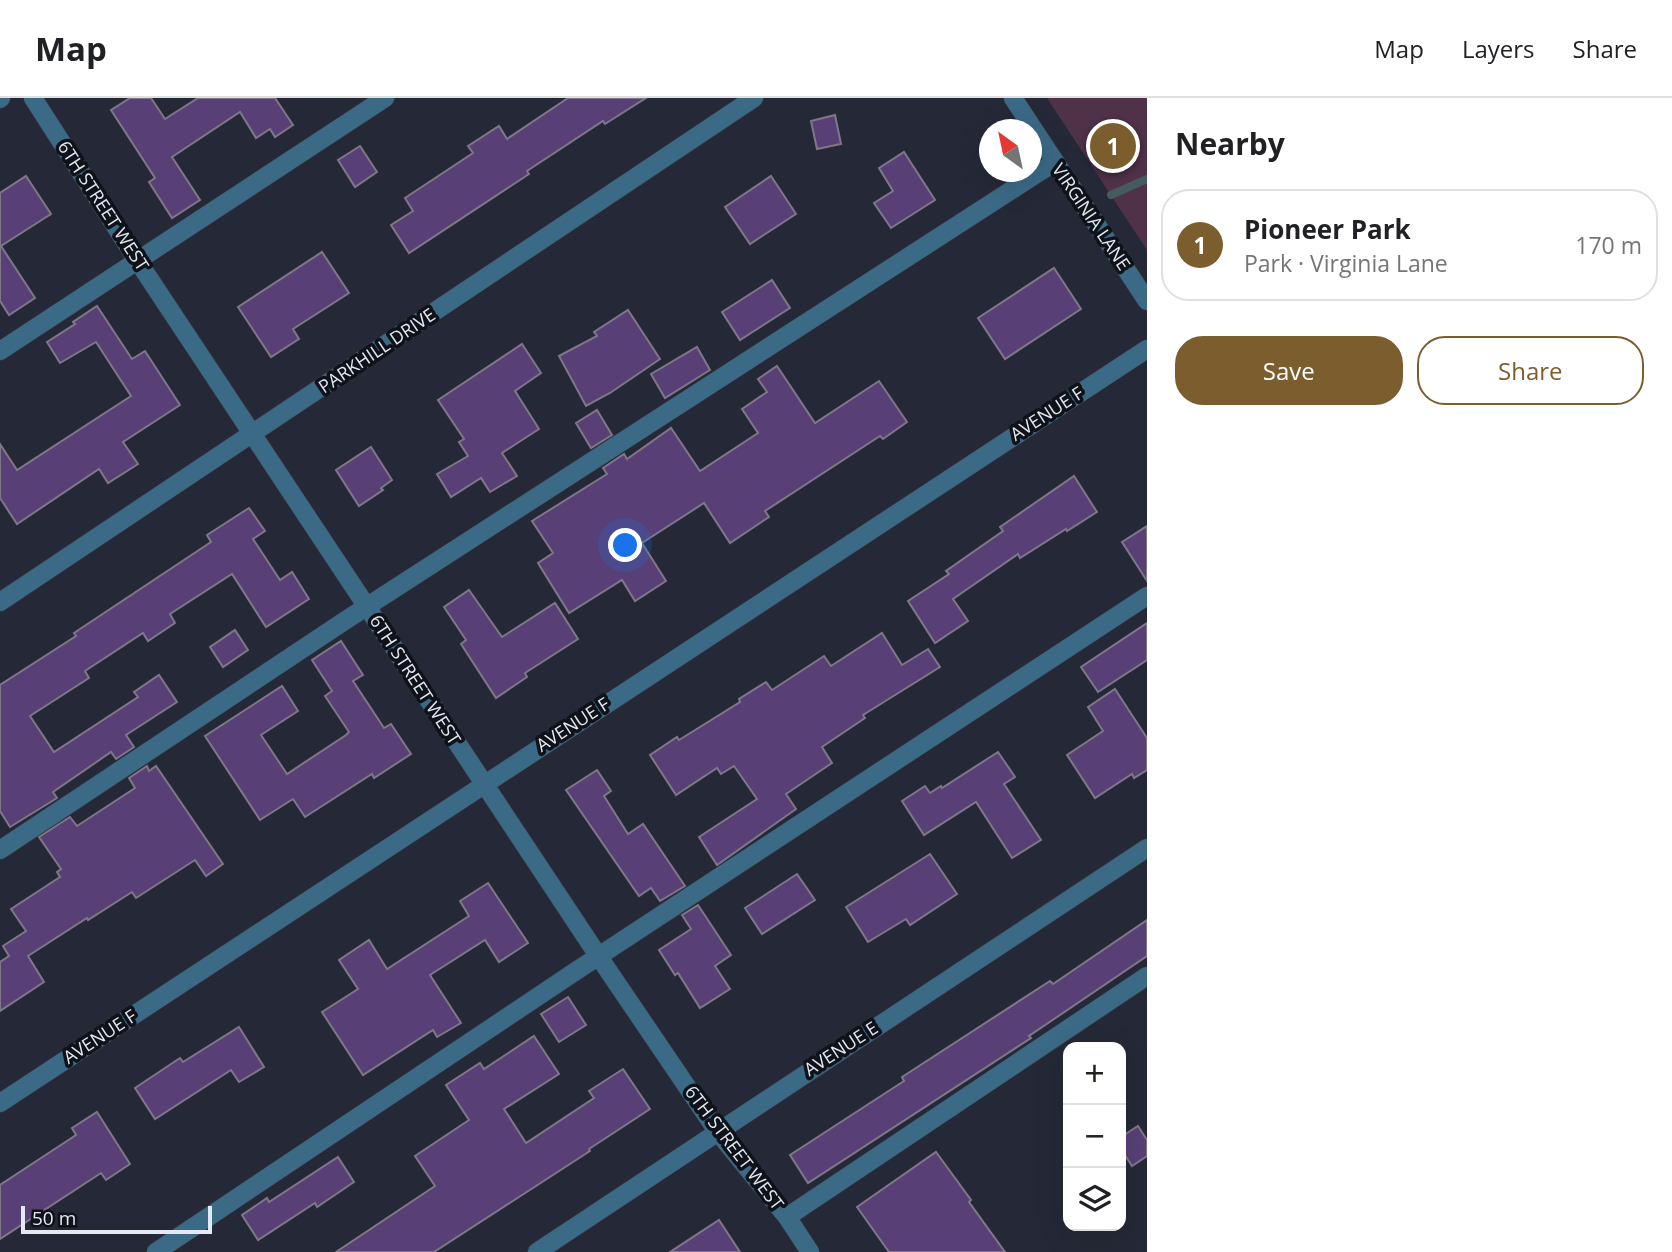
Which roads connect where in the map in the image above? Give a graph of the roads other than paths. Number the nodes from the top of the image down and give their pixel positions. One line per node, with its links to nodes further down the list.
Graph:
1 (33, 98): 6 (street, 6TH STREET WEST)
2 (385, 98): 6 (street)
3 (754, 98): 10 (street, PARKHILL DRIVE)
4 (1013, 98): 5 (street, VIRGINIA LANE)
5 (1055, 162): 7 (street, VIRGINIA LANE); 13 (street)
6 (137, 260): 9 (street); 10 (street, 6TH STREET WEST)
7 (1147, 301)
8 (1147, 349): 14 (street, AVENUE F)
9 (0, 351)
10 (254, 434): 12 (street, PARKHILL DRIVE); 13 (street, 6TH STREET WEST)
11 (1147, 596): 17 (street)
12 (0, 602)
13 (367, 606): 14 (street, 6TH STREET WEST); 16 (street)
14 (483, 784): 17 (street, 6TH STREET WEST); 19 (street, AVENUE F)
15 (1147, 848): 20 (street, AVENUE E)
16 (0, 850)
17 (598, 957): 20 (street, 6TH STREET WEST); 22 (street)
18 (1147, 976): 21 (street)
19 (0, 1103)
20 (717, 1131): 21 (street, 6TH STREET WEST); 23 (street, AVENUE E)
21 (787, 1217): 24 (street, 6TH STREET WEST)
22 (156, 1252)
23 (537, 1252)
24 (810, 1252)

